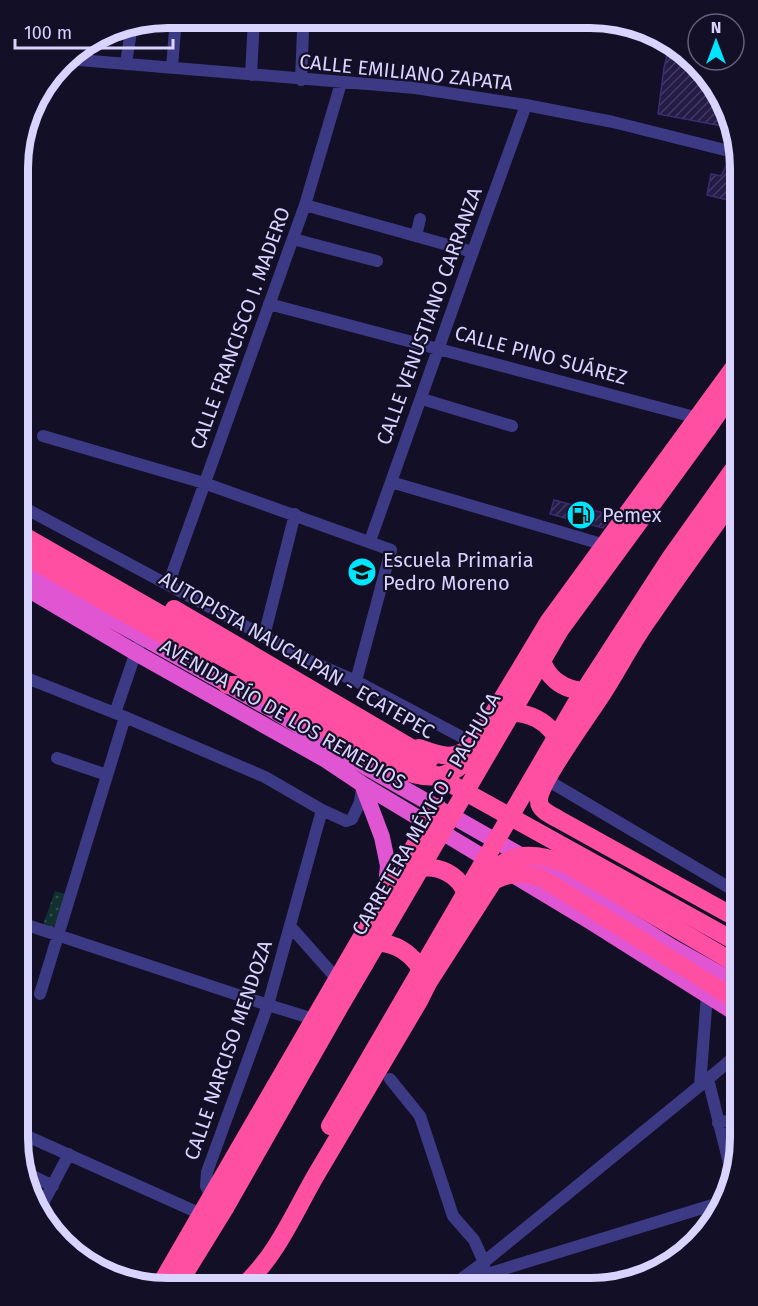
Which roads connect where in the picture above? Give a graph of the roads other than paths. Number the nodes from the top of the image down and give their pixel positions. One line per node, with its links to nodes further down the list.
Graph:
1 (175, 28): 7 (street)
2 (254, 28): 8 (street)
3 (303, 31): 9 (street)
4 (131, 34): 6 (street)
5 (80, 60): 6 (street, CALLE EMILIANO ZAPATA)
6 (126, 63): 7 (street, CALLE EMILIANO ZAPATA)
7 (172, 68): 8 (street, CALLE EMILIANO ZAPATA)
8 (251, 75): 9 (street, CALLE EMILIANO ZAPATA)
9 (301, 80): 10 (street, CALLE EMILIANO ZAPATA)
10 (341, 83): 11 (street, CALLE EMILIANO ZAPATA); 13 (street, CALLE FRANCISCO I. MADERO)
11 (526, 105): 12 (street, CALLE EMILIANO ZAPATA); 17 (street, CALLE VENUSTIANO CARRANZA)
12 (728, 151)
13 (305, 205): 15 (street); 16 (street, CALLE FRANCISCO I. MADERO)
14 (420, 219): 15 (street)
15 (416, 236): 17 (street)
16 (293, 239): 18 (street); 19 (street, CALLE FRANCISCO I. MADERO)
17 (473, 252): 20 (street, CALLE VENUSTIANO CARRANZA)
18 (377, 261)
19 (269, 304): 20 (street, CALLE PINO SUÁREZ); 29 (street, CALLE FRANCISCO I. MADERO)
20 (437, 348): 23 (street, CALLE VENUSTIANO CARRANZA); 24 (street, CALLE PINO SUÁREZ)
21 (730, 373): 24 (highway)
22 (730, 396): 50 (highway, CARRETERA MÉXICO - PACHUCA, bridge)
23 (422, 399): 25 (street); 28 (street, CALLE VENUSTIANO CARRANZA)
24 (698, 418): 36 (highway)
25 (512, 426)
26 (43, 436): 29 (street)
27 (730, 475): 73 (highway, bridge)
28 (391, 482): 35 (street, CALLE VENUSTIANO CARRANZA); 36 (street)
29 (204, 483): 32 (street); 39 (street, CALLE FRANCISCO I. MADERO)
30 (730, 505): 45 (highway)
31 (28, 510): 39 (street)
32 (295, 514): 35 (street); 41 (street)
33 (28, 528): 51 (highway, AUTOPISTA NAUCALPAN - ECATEPEC)
34 (28, 538): 44 (highway, AUTOPISTA NAUCALPAN - ECATEPEC)
35 (370, 541): 47 (street)
36 (605, 545): 42 (highway)
37 (28, 557): 44 (highway, AUTOPISTA NAUCALPAN - ECATEPEC)
38 (28, 574): 43 (highway, AVENIDA RÍO DE LOS REMEDIOS)
39 (168, 585): 41 (street)
40 (28, 601): 43 (highway, AVENIDA RÍO DE LOS REMEDIOS)
41 (264, 636): 47 (street)
42 (541, 636): 45 (highway); 50 (highway)
43 (139, 645): 48 (highway, AVENIDA RÍO DE LOS REMEDIOS); 49 (street); 57 (highway, AVENIDA RÍO DE LOS REMEDIOS)
44 (220, 656): 74 (highway, AUTOPISTA NAUCALPAN - ECATEPEC)
45 (613, 678): 53 (highway)
46 (28, 679): 49 (street)
47 (356, 681): 52 (street)
48 (227, 685): 50 (highway, bridge); 58 (highway, AVENIDA RÍO DE LOS REMEDIOS)
49 (120, 715): 55 (street); 59 (street)
50 (498, 721): 52 (highway); 53 (highway); 102 (highway, CARRETERA MÉXICO - PACHUCA, bridge)
51 (406, 743): 52 (highway); 71 (highway, AUTOPISTA NAUCALPAN - ECATEPEC)
52 (475, 744)
53 (562, 754): 56 (highway)
54 (57, 758): 55 (street)
55 (107, 775): 72 (street)
56 (547, 780): 64 (street); 67 (highway)
57 (362, 784): 59 (street); 60 (highway, AVENIDA RÍO DE LOS REMEDIOS); 66 (highway)
58 (437, 807): 60 (highway); 61 (highway, AVENIDA RÍO DE LOS REMEDIOS)
59 (322, 810): 70 (street, CALLE NARCISO MENDOZA)
60 (428, 824): 62 (highway, AVENIDA RÍO DE LOS REMEDIOS); 63 (highway)
61 (512, 851): 62 (highway); 78 (highway, AVENIDA RÍO DE LOS REMEDIOS)
62 (501, 868): 68 (highway); 80 (highway, AVENIDA RÍO DE LOS REMEDIOS)
63 (396, 880): 66 (highway); 68 (highway)
64 (729, 888)
65 (477, 896): 73 (highway); 76 (highway, bridge); 80 (highway, bridge)
66 (385, 900): 75 (highway)
67 (729, 914)
68 (470, 917): 79 (highway)
69 (28, 925): 72 (street)
70 (290, 926): 77 (street); 83 (street, CALLE NARCISO MENDOZA)
71 (729, 927)
72 (59, 935): 81 (street); 83 (street)
73 (441, 936): 103 (highway, bridge)
74 (729, 938)
75 (355, 949): 77 (highway); 79 (highway)
76 (729, 960)
77 (337, 979): 96 (highway)
78 (729, 979)
79 (428, 982): 104 (highway)
80 (712, 992): 82 (highway); 84 (highway, AVENIDA RÍO DE LOS REMEDIOS); 88 (street)
81 (40, 994)
82 (729, 998)
83 (268, 1005): 85 (street); 96 (street, CALLE NARCISO MENDOZA)
84 (729, 1007)
85 (307, 1017)
86 (729, 1061): 88 (street)
87 (390, 1078): 100 (street)
88 (704, 1083): 90 (street); 100 (street)
89 (729, 1120): 90 (street)
90 (718, 1123): 93 (street)
91 (28, 1136): 92 (street)
92 (69, 1154): 95 (street); 99 (street)
93 (728, 1159)
94 (35, 1177): 95 (street)
95 (52, 1186): 97 (street)
96 (211, 1197): 99 (highway)
97 (44, 1202)
98 (711, 1205): 100 (street)
99 (201, 1214): 101 (highway)
100 (485, 1273): 105 (street)
101 (164, 1278)
102 (182, 1278)
103 (246, 1278)
104 (251, 1278)
105 (469, 1278)

